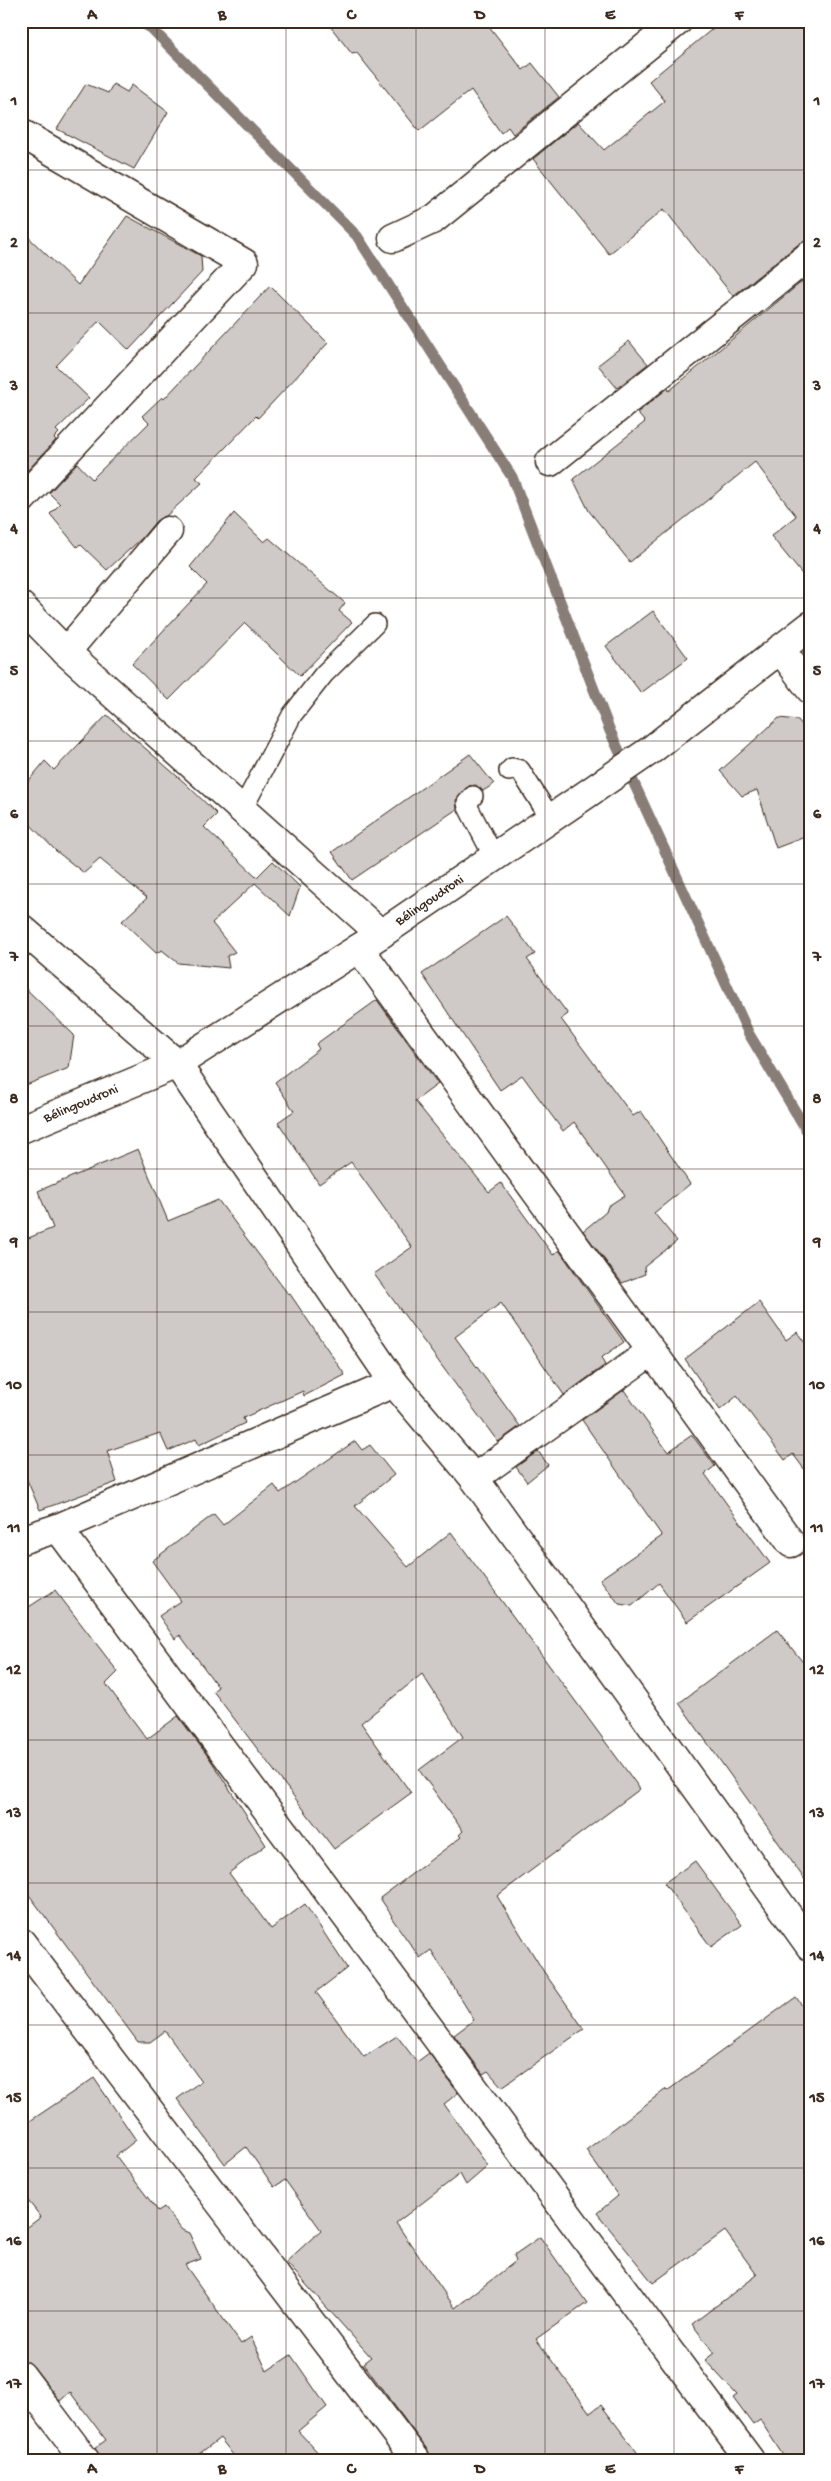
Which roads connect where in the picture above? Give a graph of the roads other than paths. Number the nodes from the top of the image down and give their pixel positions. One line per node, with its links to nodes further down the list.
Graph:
1 (678, 21): 3 (street)
2 (21, 133): 6 (street)
3 (393, 238)
4 (810, 256): 5 (street)
5 (550, 462)
6 (21, 500)
7 (168, 531): 12 (street)
8 (21, 606): 12 (street)
9 (375, 624): 16 (lane)
10 (810, 626): 11 (street, Bélingoudroni)
11 (780, 649): 13 (street); 17 (street, Bélingoudroni)
12 (66, 652): 16 (street)
13 (810, 689)
14 (509, 771): 17 (lane)
15 (473, 796): 18 (lane)
16 (242, 810): 20 (street)
17 (550, 818): 18 (street, Bélingoudroni)
18 (494, 857): 20 (street, Bélingoudroni)
19 (21, 928): 21 (street)
20 (370, 941): 21 (street, Bélingoudroni); 23 (street)
21 (177, 1064): 22 (street, Bélingoudroni); 24 (street)
22 (21, 1129)
23 (652, 1352): 25 (street); 28 (street)
24 (394, 1383): 25 (street); 26 (street)
25 (474, 1478): 30 (street)
26 (58, 1528): 27 (street); 34 (street)
27 (21, 1540)
28 (791, 1543)
29 (21, 1942): 33 (street)
30 (810, 1946)
31 (21, 2375): 32 (street)
32 (85, 2460)
33 (416, 2460)
34 (750, 2460)

